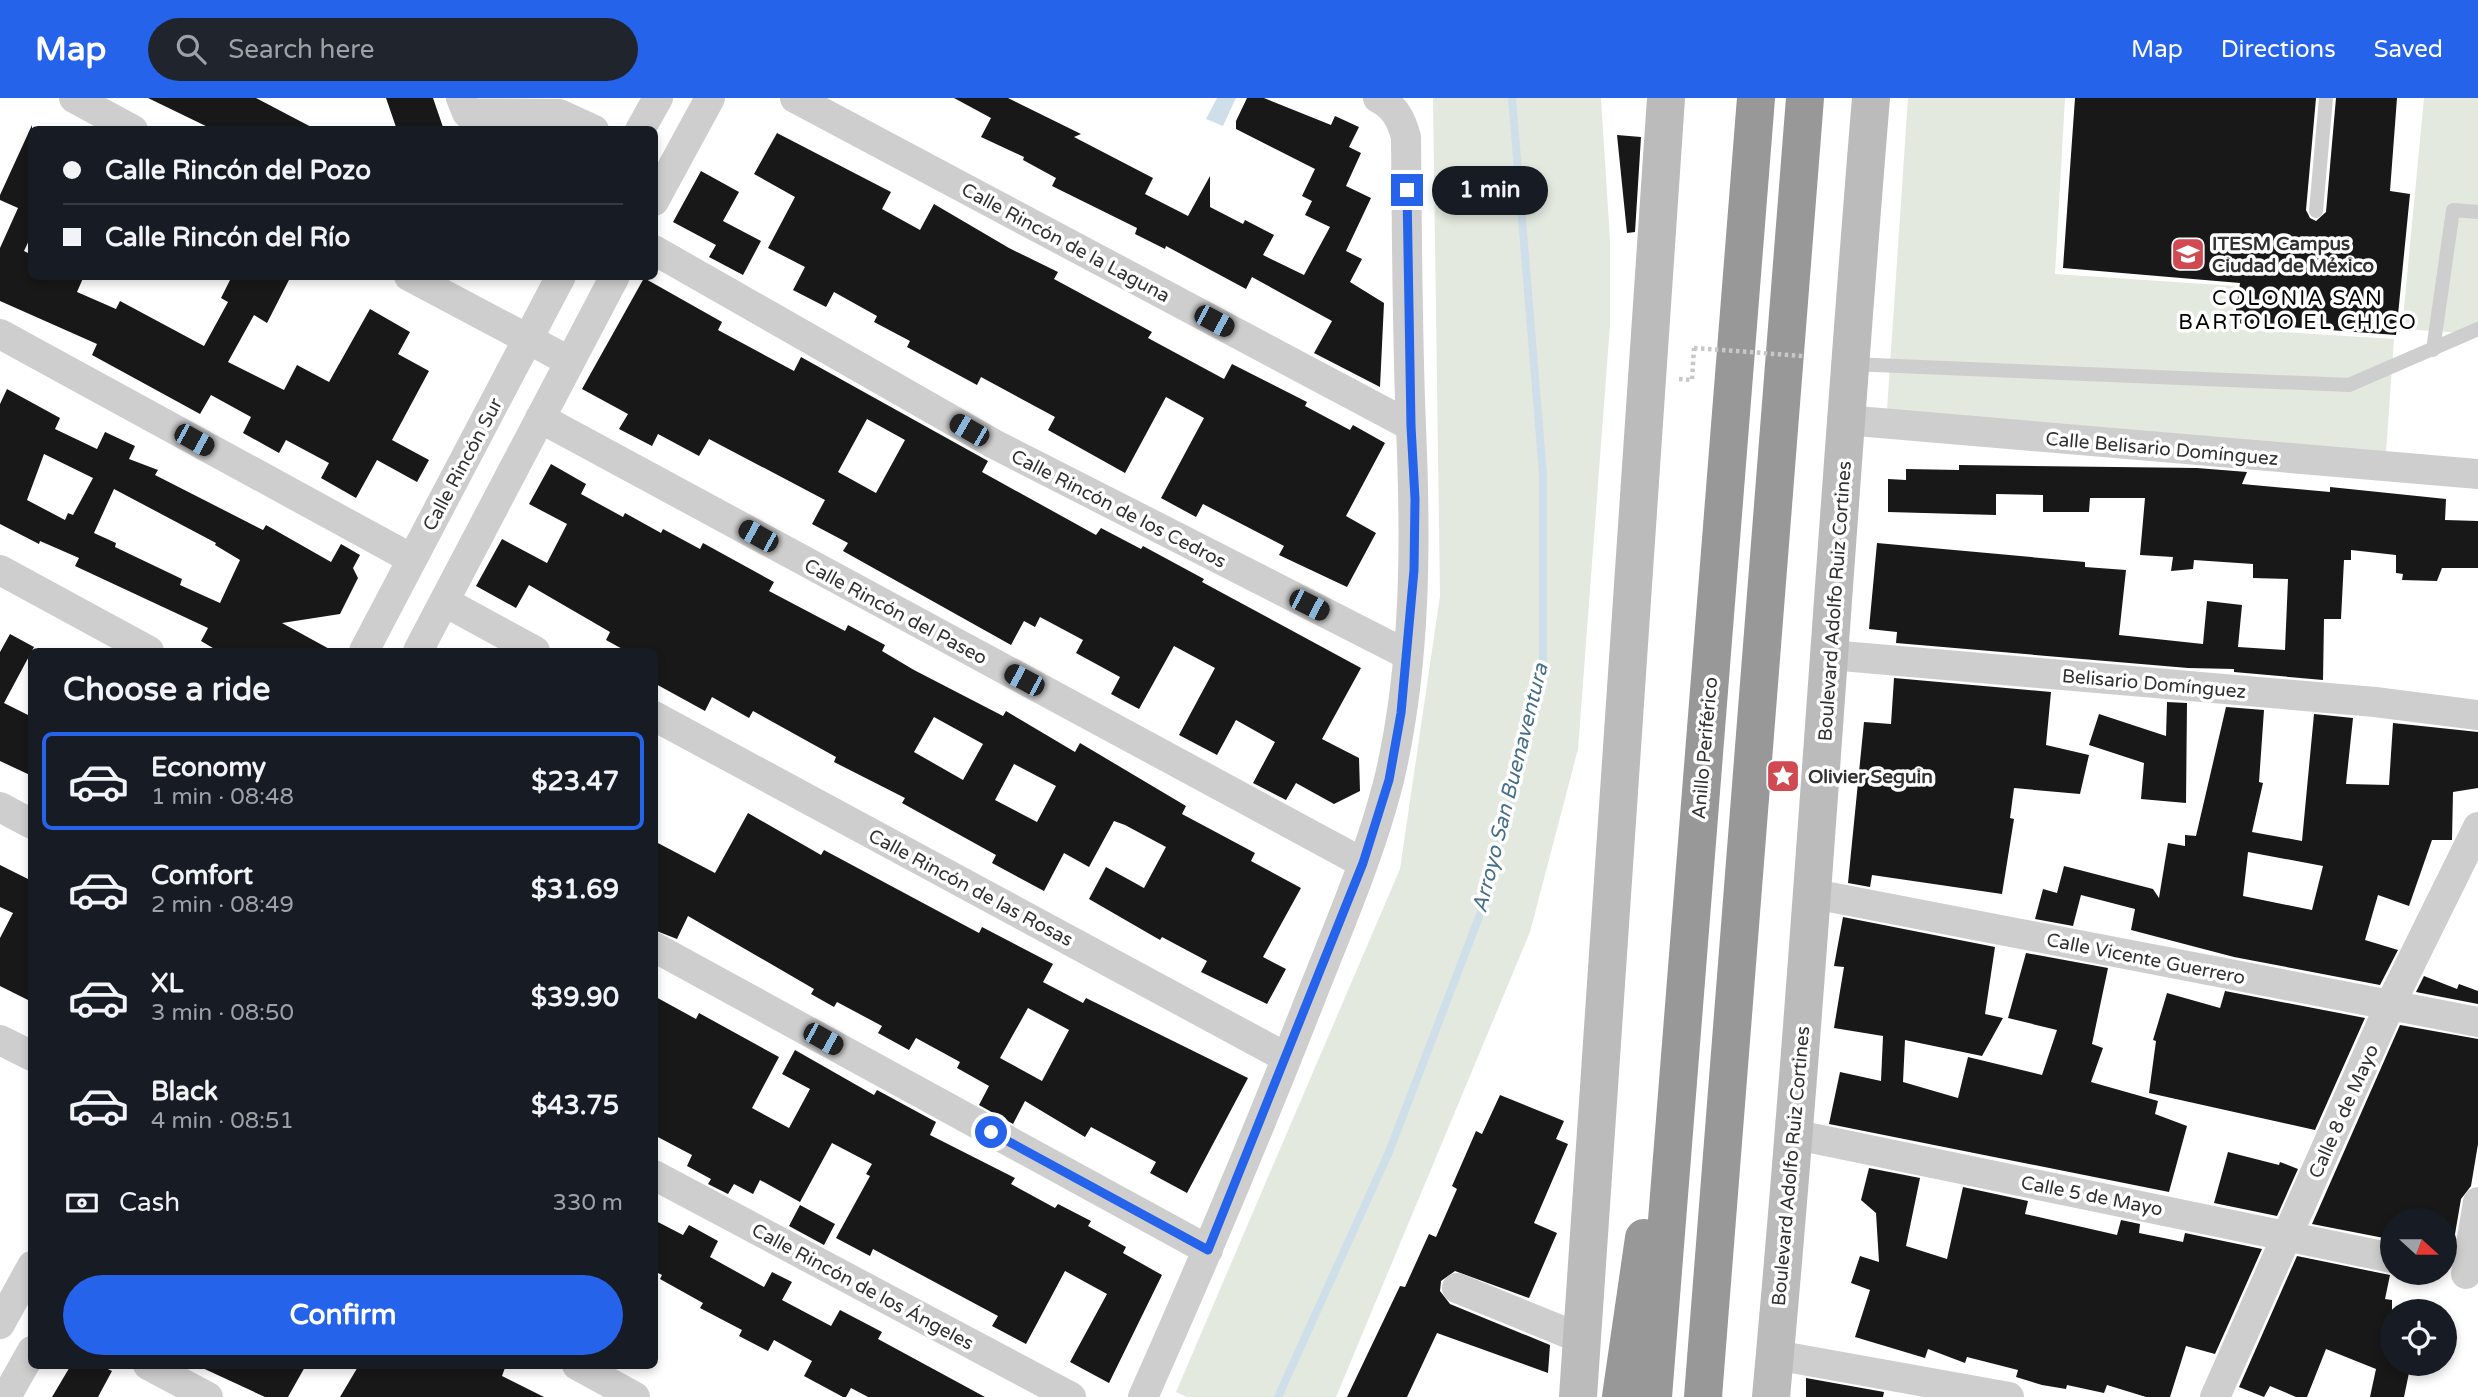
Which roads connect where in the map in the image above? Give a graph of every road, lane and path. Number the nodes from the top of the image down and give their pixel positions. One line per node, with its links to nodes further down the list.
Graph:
1 (74, 98): 12 (street)
2 (461, 98): 13 (street)
3 (658, 98): 14 (street)
4 (710, 98): 15 (street)
5 (796, 98): 33 (street, Calle Rincón de la Laguna)
6 (1667, 98): 71 (main road)
7 (1756, 98): 59 (highway, Anillo Periférico)
8 (1805, 98): 64 (highway)
9 (1871, 98): 29 (main road, Boulevard Adolfo Ruiz Cortines)
10 (2326, 98): 17 (lane)
11 (1383, 101): 33 (street)
12 (126, 126)
13 (585, 126)
14 (642, 126)
15 (663, 163): 16 (street)
16 (658, 184)
17 (2316, 211)
18 (2478, 212): 26 (lane)
19 (658, 252): 44 (street, Calle Rincón de los Cedros)
20 (416, 280): 25 (street)
21 (560, 280): 25 (street, Calle Rincón Sur)
22 (613, 280): 28 (street)
23 (2478, 329): 26 (lane)
24 (0, 334): 37 (street)
25 (528, 340): 28 (street); 35 (street, Calle Rincón Sur)
26 (2432, 350): 29 (lane)
27 (1803, 356): 30 (path, bridge)
28 (569, 361): 31 (street)
29 (1849, 364): 32 (main road, Boulevard Adolfo Ruiz Cortines)
30 (1692, 380)
31 (540, 418): 36 (street); 51 (street, Calle Rincón del Paseo)
32 (1845, 420): 34 (street, Calle Belisario Domínguez); 45 (main road, Boulevard Adolfo Ruiz Cortines)
33 (1411, 426): 44 (street)
34 (2478, 474)
35 (457, 475): 36 (street); 37 (street, Calle Rincón Sur)
36 (498, 497): 39 (street)
37 (412, 559): 41 (street, Calle Rincón Sur)
38 (0, 570): 40 (street)
39 (445, 602): 42 (street); 43 (street)
40 (143, 648)
41 (366, 648)
42 (420, 648)
43 (529, 648)
44 (1406, 654): 51 (street)
45 (1830, 655): 46 (street, Belisario Domínguez); 52 (main road, Boulevard Adolfo Ruiz Cortines)
46 (2478, 715)
47 (658, 718): 58 (street, Calle Rincón de las Rosas)
48 (0, 807): 49 (street)
49 (28, 822)
50 (2478, 827): 54 (street, Calle 8 de Mayo)
51 (1363, 863): 58 (street)
52 (1814, 894): 54 (street, Calle Vicente Guerrero); 60 (main road, Boulevard Adolfo Ruiz Cortines)
53 (658, 949): 65 (street)
54 (2390, 1005): 55 (street, Calle Vicente Guerrero); 63 (street, Calle 8 de Mayo)
55 (2478, 1022)
56 (0, 1040): 57 (street)
57 (28, 1054)
58 (1287, 1058): 65 (street)
59 (1674, 1125): 83 (highway); 84 (highway, Anillo Periférico)
60 (1792, 1134): 63 (street, Calle 5 de Mayo); 72 (main road, Boulevard Adolfo Ruiz Cortines)
61 (658, 1177): 80 (street, Calle Rincón de los Ángeles)
62 (2478, 1202): 68 (street)
63 (2289, 1235): 66 (street, Calle 5 de Mayo); 89 (street, Calle 8 de Mayo)
64 (1715, 1249): 85 (highway); 86 (highway)
65 (1208, 1250): 81 (street)
66 (2380, 1255)
67 (18, 1273): 70 (street)
68 (2463, 1273)
69 (1457, 1288): 71 (street)
70 (0, 1324)
71 (1582, 1339): 82 (main road)
72 (1774, 1355): 87 (main road, Boulevard Adolfo Ruiz Cortines); 88 (street)
73 (28, 1358): 77 (street)
74 (156, 1369): 78 (street)
75 (584, 1369): 79 (street)
76 (0, 1393): 77 (street)
77 (6, 1397)
78 (208, 1397)
79 (635, 1397)
80 (1071, 1397)
81 (1143, 1397)
82 (1578, 1397)
83 (1620, 1397)
84 (1653, 1397)
85 (1703, 1397)
86 (1729, 1397)
87 (1771, 1397)
88 (2009, 1397)
89 (2216, 1397)

